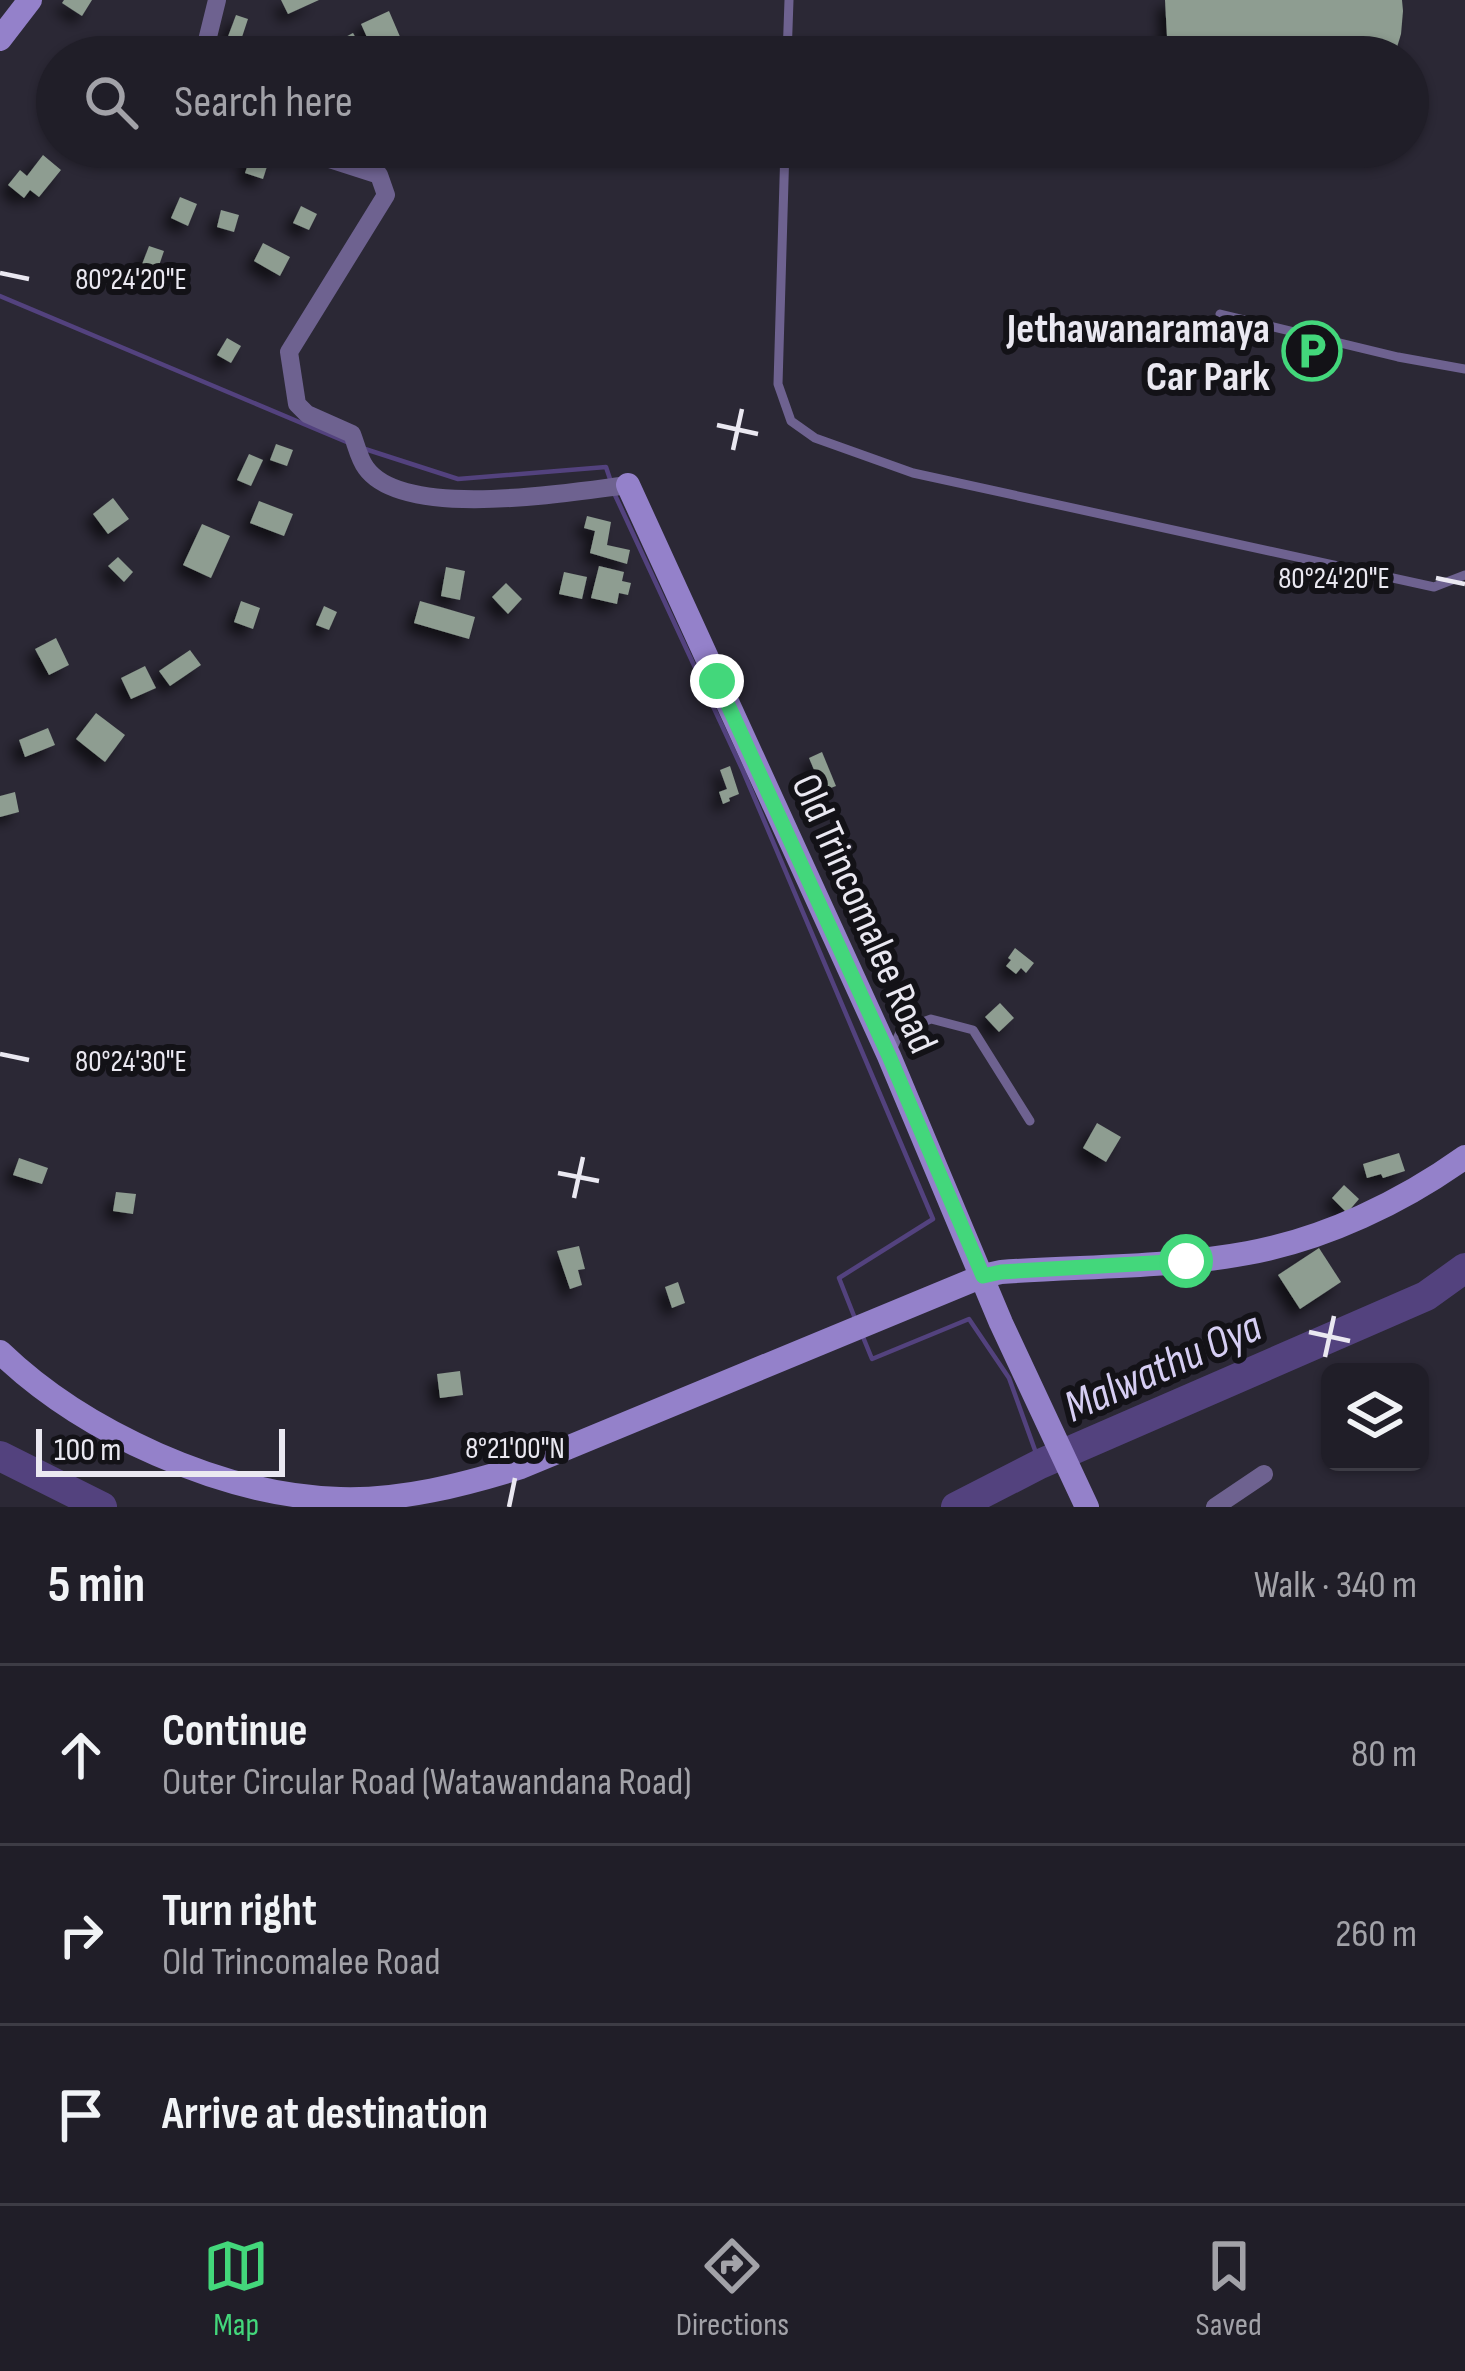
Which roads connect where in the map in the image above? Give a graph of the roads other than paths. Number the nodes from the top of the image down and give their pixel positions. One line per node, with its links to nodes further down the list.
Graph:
1 (30, 0): 6 (main road)
2 (217, 0): 4 (street)
3 (789, 0): 5 (lane)
4 (208, 36)
5 (788, 36)
6 (0, 39)
7 (357, 168): 11 (street)
8 (783, 168): 12 (lane)
9 (1220, 314): 10 (lane)
10 (1465, 369)
11 (628, 485): 13 (main road, Old Trincomalee Road)
12 (1465, 575)
13 (889, 1056): 14 (lane); 16 (main road, Old Trincomalee Road)
14 (1030, 1121)
15 (1465, 1157): 16 (main road)
16 (983, 1276): 17 (main road); 19 (main road, Old Trincomalee Road)
17 (0, 1352)
18 (1264, 1474): 20 (street)
19 (1088, 1507)
20 (1215, 1507)

